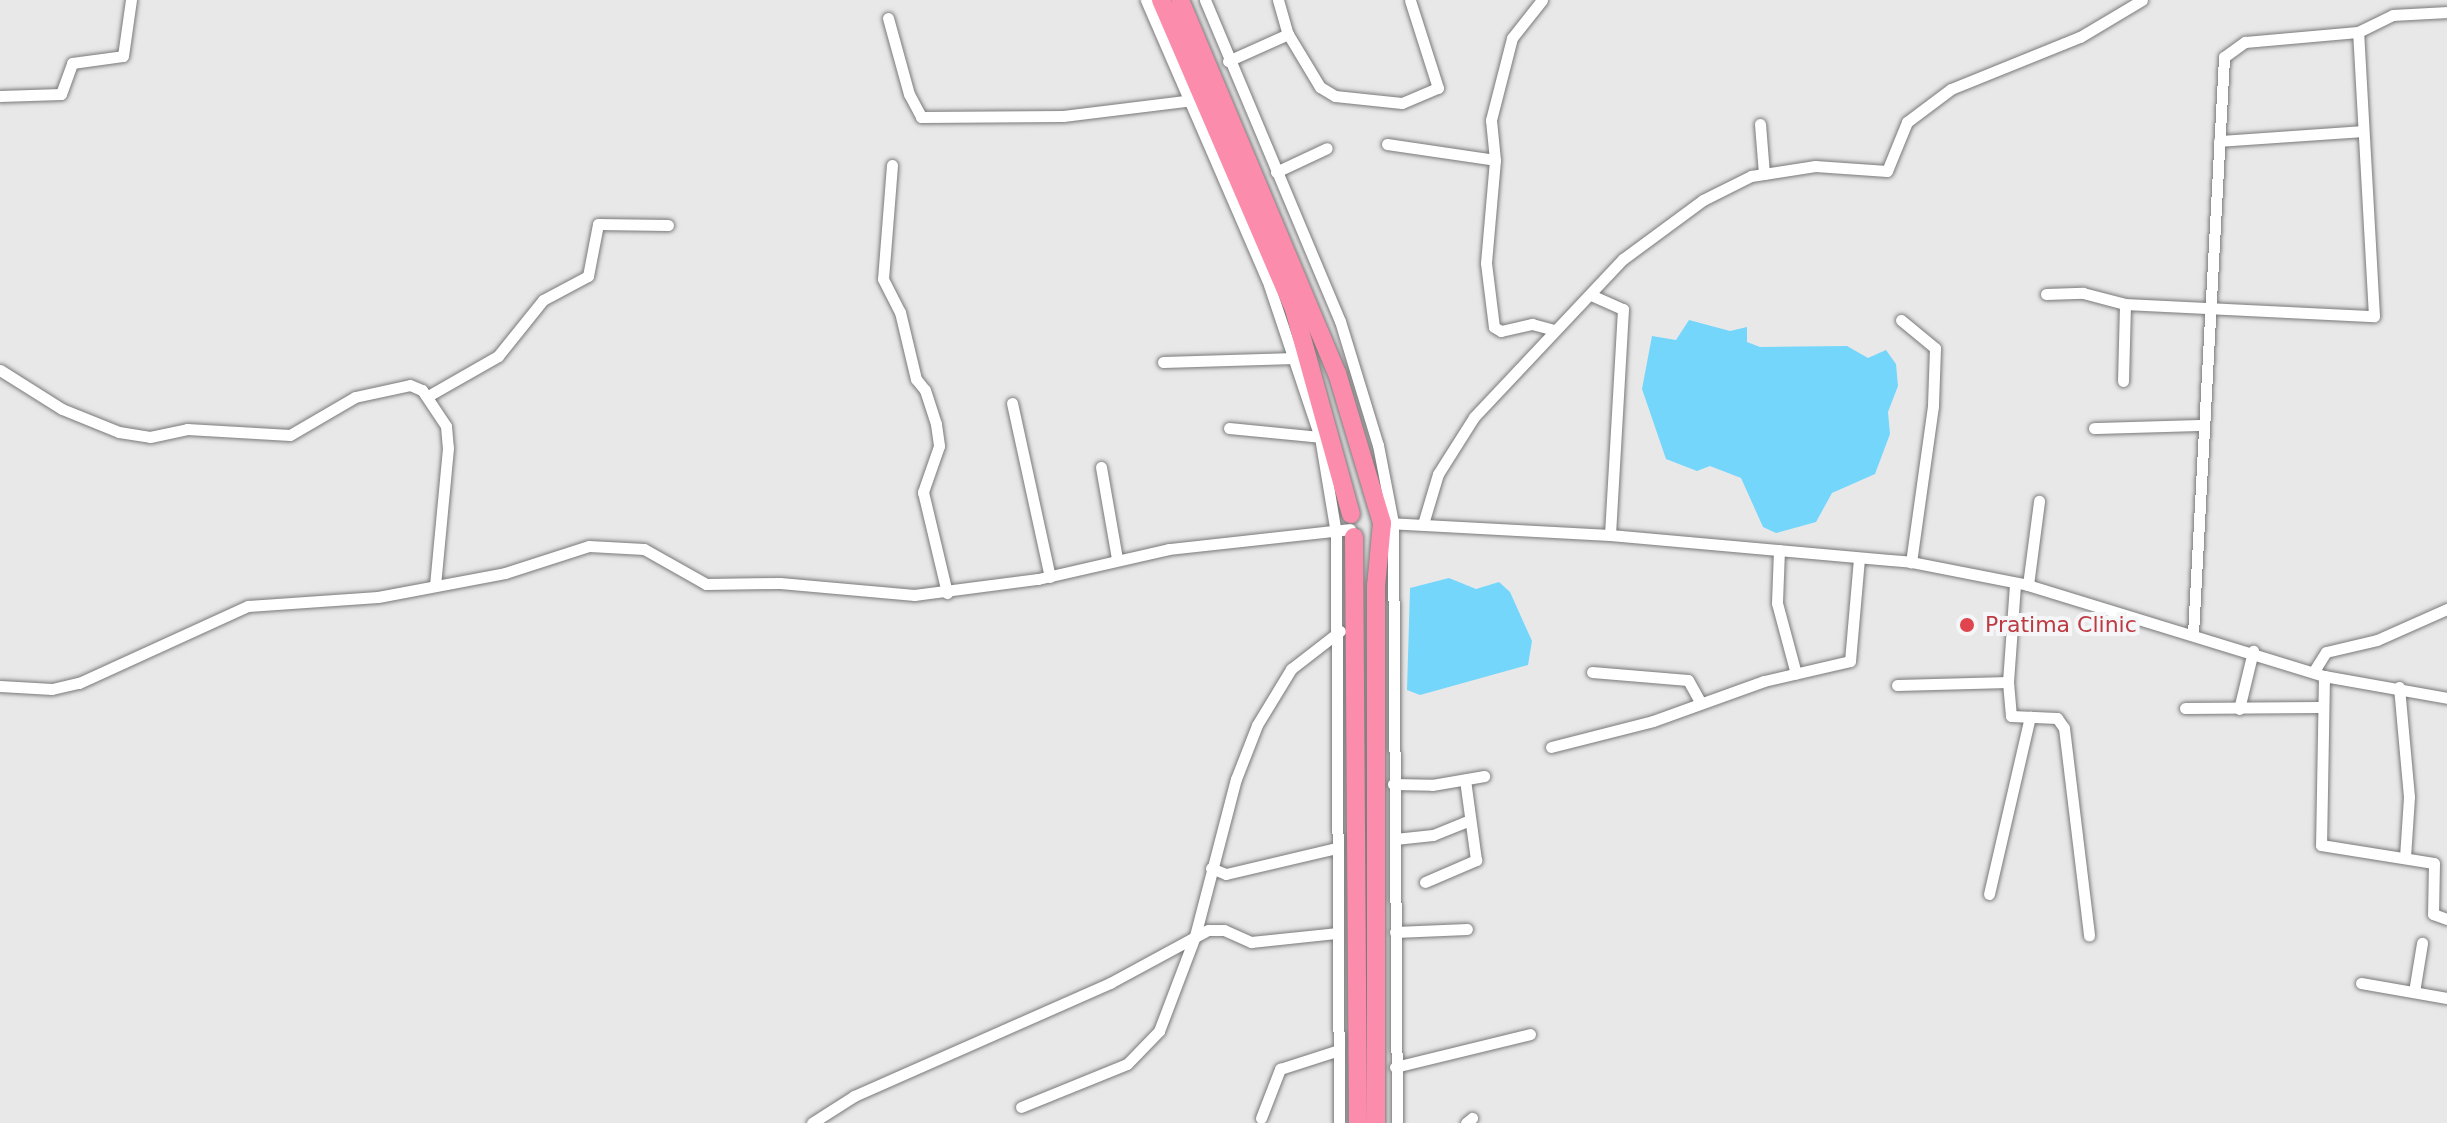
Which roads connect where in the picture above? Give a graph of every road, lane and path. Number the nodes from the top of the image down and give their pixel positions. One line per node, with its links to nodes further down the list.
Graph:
1 (131, 0): 15 (street)
2 (1146, 0): 16 (street)
3 (1161, 0): 47 (highway)
4 (1180, 0): 45 (highway)
5 (1205, 0): 14 (street)
6 (1278, 0): 13 (street)
7 (1542, 0): 22 (street)
8 (2142, 0): 25 (street)
9 (1409, 1): 13 (street)
10 (2447, 12): 12 (street)
11 (888, 18): 16 (street)
12 (2358, 32): 18 (street); 19 (street)
13 (1288, 34): 14 (street)
14 (1228, 61): 24 (street)
15 (0, 96)
16 (1193, 100): 33 (street)
17 (1760, 124): 25 (street)
18 (2362, 131): 19 (street); 30 (street)
19 (2219, 141): 30 (street)
20 (1387, 144): 22 (street)
21 (1327, 148): 24 (street)
22 (1495, 160): 32 (street)
23 (892, 165): 57 (street)
24 (1276, 172): 45 (street)
25 (1764, 174): 28 (street)
26 (668, 225): 37 (street)
27 (2046, 294): 29 (street)
28 (1591, 295): 32 (street); 48 (street)
29 (2125, 304): 30 (street); 36 (street)
30 (2207, 308): 39 (street)
31 (1901, 320): 52 (street)
32 (1554, 330): 46 (street)
33 (1295, 358): 34 (street); 42 (street)
34 (1163, 362)
35 (0, 370): 37 (street)
36 (2123, 381)
37 (428, 396): 55 (street)
38 (1012, 403): 53 (street)
39 (2202, 425): 41 (street); 60 (street)
40 (1229, 428): 42 (street)
41 (2094, 428)
42 (1320, 437): 47 (street)
43 (1101, 467): 51 (street)
44 (2039, 501): 56 (street)
45 (1383, 523): 46 (street); 47 (highway); 47 (highway); 78 (street); 104 (highway)
46 (1423, 524): 48 (street)
47 (1348, 529): 51 (street); 59 (street); 103 (highway)
48 (1610, 535): 49 (street)
49 (1779, 550): 50 (street); 64 (street)
50 (1859, 558): 52 (street); 64 (street)
51 (1117, 559): 53 (street)
52 (1911, 562): 54 (street)
53 (1050, 577): 57 (street)
54 (2015, 584): 56 (street); 65 (street)
55 (435, 585): 57 (street); 67 (street)
56 (2028, 585): 60 (street)
57 (947, 593)
58 (2447, 609): 63 (street)
59 (1340, 631): 81 (street); 83 (street)
60 (2193, 634): 61 (street)
61 (2253, 651): 63 (street); 73 (street)
62 (1592, 672): 70 (street)
63 (2319, 673): 68 (street); 71 (street)
64 (1796, 674): 70 (street)
65 (2008, 682): 66 (street); 74 (street)
66 (1897, 685)
67 (0, 686)
68 (2399, 687): 69 (street); 82 (street)
69 (2447, 698)
70 (1701, 703): 75 (street)
71 (2320, 707): 73 (street); 82 (street)
72 (2185, 708): 73 (street)
73 (2239, 709)
74 (2030, 717): 85 (street); 90 (street)
75 (1551, 747)
76 (1484, 776): 77 (street)
77 (1465, 780): 78 (street); 79 (street)
78 (1393, 784): 80 (street)
79 (1467, 821): 80 (street); 84 (street)
80 (1395, 839): 88 (street)
81 (1337, 848): 83 (street); 89 (street)
82 (2405, 858): 86 (street)
83 (1211, 868): 91 (street)
84 (1425, 882)
85 (1989, 894)
86 (2447, 919)
87 (1467, 929): 88 (street)
88 (1395, 932): 98 (street)
89 (1336, 933): 91 (street); 97 (street)
90 (2089, 935)
91 (1195, 936): 99 (street); 101 (street)
92 (2422, 943): 94 (street)
93 (2361, 983): 94 (street)
94 (2414, 992): 95 (street)
95 (2447, 998)
96 (1530, 1034): 98 (street)
97 (1339, 1050): 100 (street); 102 (street)
98 (1395, 1067): 105 (street)
99 (1021, 1107)
100 (1261, 1118)
101 (812, 1123)
102 (1339, 1123)
103 (1358, 1123)
104 (1376, 1123)
105 (1397, 1123)

